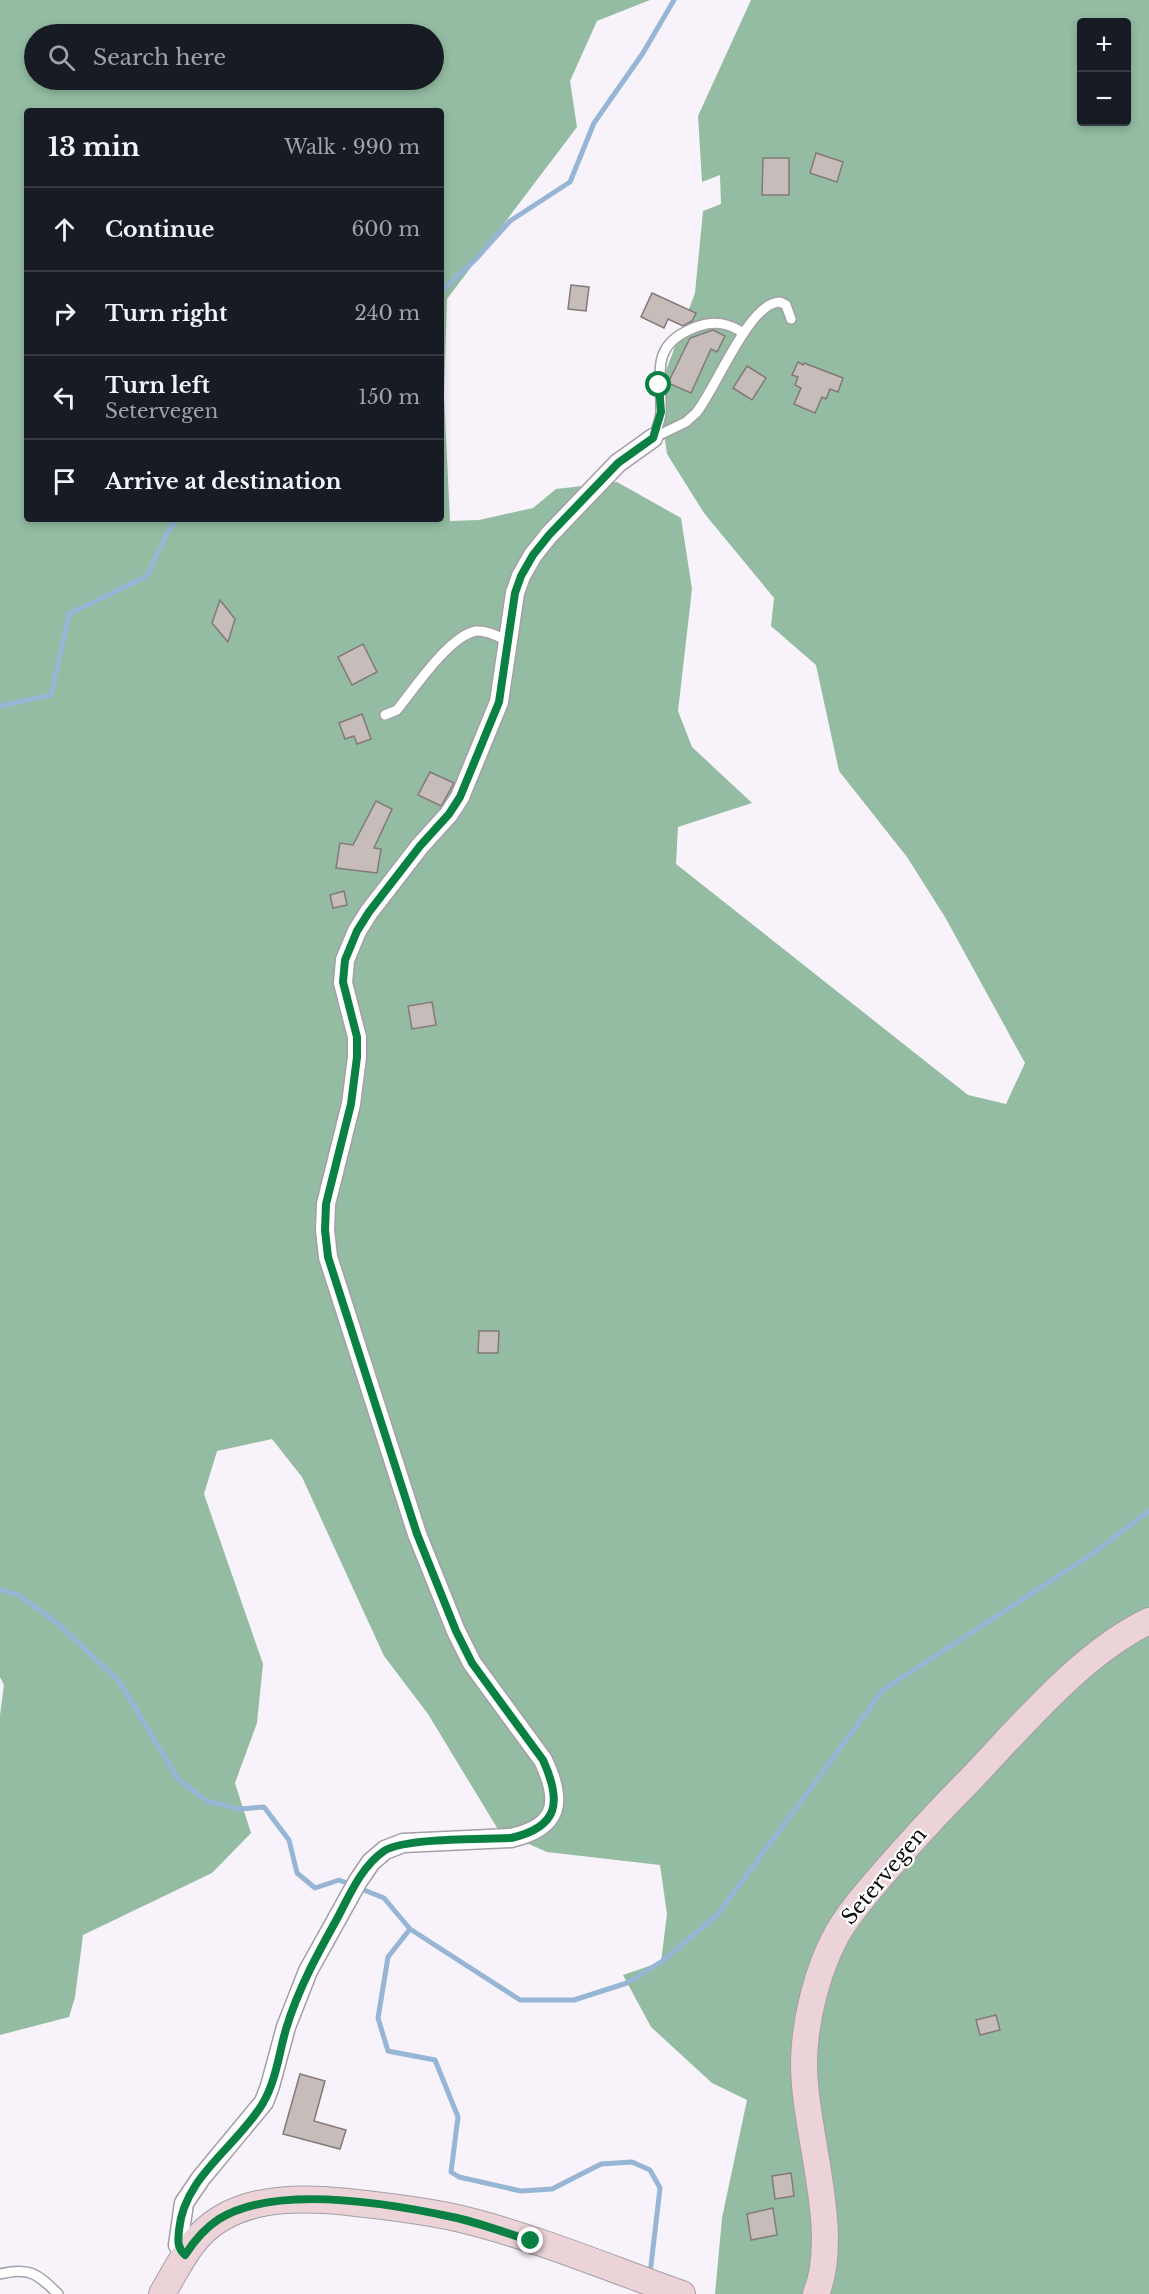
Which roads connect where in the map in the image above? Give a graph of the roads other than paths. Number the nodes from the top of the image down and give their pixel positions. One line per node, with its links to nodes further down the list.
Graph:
1 (791, 319): 2 (lane)
2 (744, 333): 3 (lane); 3 (lane)
3 (653, 438): 4 (street)
4 (508, 641): 5 (lane); 7 (street)
5 (385, 715)
6 (1149, 1621): 12 (main road, Setervegen)
7 (185, 2255): 10 (main road); 11 (main road)
8 (0, 2274): 9 (lane)
9 (58, 2294)
10 (162, 2294)
11 (682, 2294)
12 (816, 2294)

